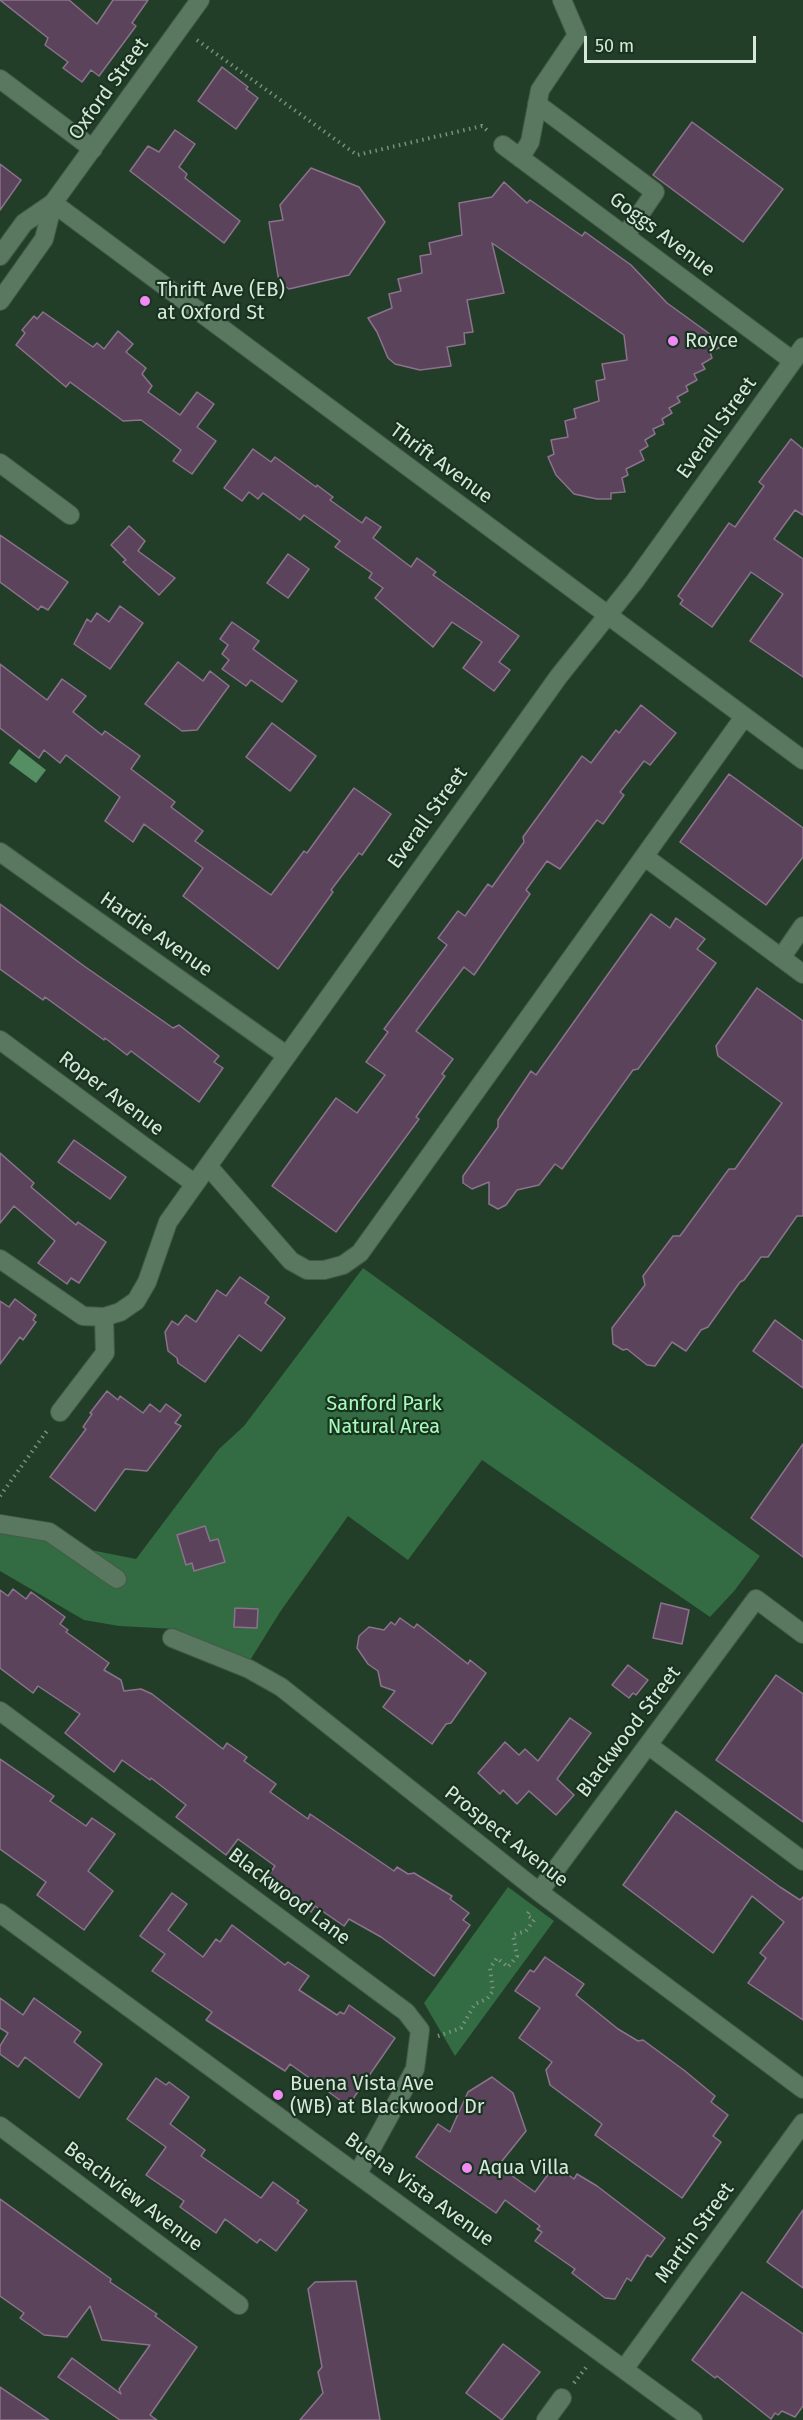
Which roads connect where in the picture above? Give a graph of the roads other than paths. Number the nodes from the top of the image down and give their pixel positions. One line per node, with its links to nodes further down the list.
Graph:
1 (200, 0): 6 (street, Oxford Street)
2 (562, 0): 4 (street)
3 (0, 79): 6 (street)
4 (537, 104): 7 (street); 9 (street)
5 (503, 145): 7 (street, Goggs Avenue)
6 (93, 149): 8 (street, Oxford Street)
7 (520, 158): 9 (street, Goggs Avenue)
8 (53, 203): 10 (street, Oxford Street); 11 (street, Oxford Street); 15 (street, Thrift Avenue)
9 (625, 236): 12 (street, Goggs Avenue)
10 (0, 256)
11 (0, 301)
12 (798, 354): 15 (street, Everall Street)
13 (0, 463): 14 (street)
14 (70, 515)
15 (608, 615): 16 (street, Thrift Avenue); 24 (street, Everall Street)
16 (744, 717): 17 (street, Thrift Avenue); 19 (street)
17 (803, 760)
18 (0, 852): 24 (street, Hardie Avenue)
19 (645, 857): 21 (street); 25 (street)
20 (803, 926): 21 (street)
21 (781, 958): 22 (street)
22 (803, 974)
23 (0, 1040): 26 (street, Roper Avenue)
24 (286, 1055): 25 (street, Everall Street)
25 (208, 1166): 26 (street, Everall Street)
26 (195, 1184): 28 (street, Everall Street)
27 (0, 1259): 28 (street)
28 (104, 1317): 29 (street)
29 (60, 1412)
30 (0, 1524): 31 (street)
31 (117, 1579)
32 (803, 1634): 35 (street, Blackwood Street)
33 (172, 1638): 37 (street, Prospect Avenue)
34 (0, 1711): 42 (street, Blackwood Lane)
35 (648, 1745): 36 (street); 37 (street, Blackwood Street)
36 (803, 1862)
37 (539, 1892): 39 (street, Prospect Avenue)
38 (0, 1913): 42 (street, Buena Vista Avenue)
39 (803, 2089)
40 (803, 2123): 44 (street, Martin Street)
41 (0, 2126): 43 (street, Beachview Avenue)
42 (358, 2173): 44 (street, Buena Vista Avenue)
43 (238, 2305)
44 (624, 2369): 47 (street, Buena Vista Avenue)
45 (562, 2398): 46 (street)
46 (546, 2420)
47 (693, 2420)

